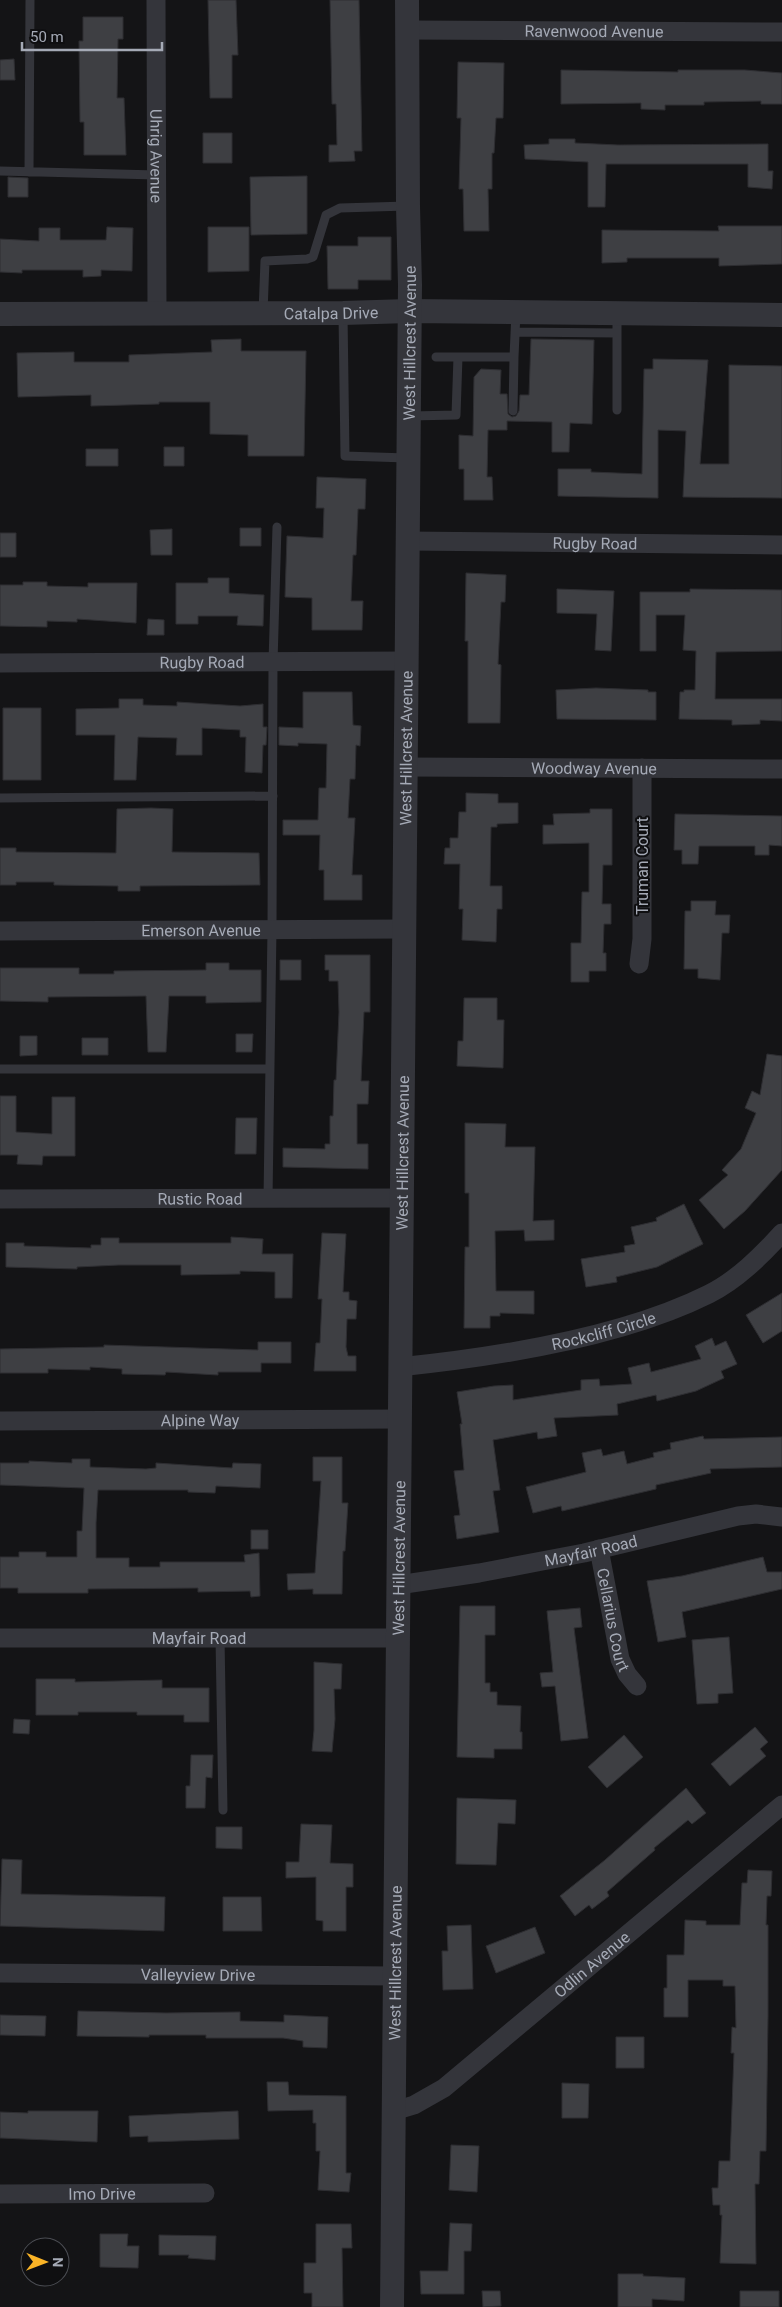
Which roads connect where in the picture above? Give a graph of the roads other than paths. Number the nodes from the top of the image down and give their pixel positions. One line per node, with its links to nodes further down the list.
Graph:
1 (30, 0): 7 (lane)
2 (156, 0): 8 (street, Uhrig Avenue)
3 (408, 0): 4 (street, West Hillcrest Avenue)
4 (408, 30): 5 (street, Ravenwood Avenue); 9 (street, West Hillcrest Avenue)
5 (782, 32)
6 (0, 171): 7 (lane)
7 (29, 172): 8 (lane)
8 (157, 175): 12 (street, Uhrig Avenue)
9 (408, 206): 10 (street, West Hillcrest Avenue); 11 (lane)
10 (409, 311): 13 (street, Catalpa Drive); 16 (street, Catalpa Drive); 23 (street, West Hillcrest Avenue)
11 (263, 312): 12 (street, Catalpa Drive); 13 (street, Catalpa Drive)
12 (157, 313): 14 (street, Catalpa Drive)
13 (343, 313): 24 (lane)
14 (0, 314)
15 (782, 315): 17 (street, Catalpa Drive)
16 (515, 322): 17 (street, Catalpa Drive); 19 (lane)
17 (617, 323): 21 (lane)
18 (436, 357): 20 (lane)
19 (514, 357): 20 (lane); 22 (lane)
20 (458, 358): 23 (lane)
21 (617, 410)
22 (513, 411)
23 (409, 416): 24 (street, West Hillcrest Avenue)
24 (407, 458): 26 (street, West Hillcrest Avenue)
25 (277, 527): 29 (lane)
26 (407, 541): 27 (street, Rugby Road); 28 (street, West Hillcrest Avenue)
27 (782, 545)
28 (406, 661): 29 (street, Rugby Road); 31 (street, West Hillcrest Avenue)
29 (273, 662): 30 (street, Rugby Road); 34 (lane)
30 (0, 663)
31 (405, 767): 32 (street, Woodway Avenue); 37 (street, West Hillcrest Avenue)
32 (642, 768): 33 (street, Woodway Avenue); 39 (street, Truman Court)
33 (782, 769)
34 (273, 796): 35 (lane); 36 (lane)
35 (0, 798)
36 (272, 929): 37 (street, Emerson Avenue); 38 (street, Emerson Avenue); 41 (lane)
37 (404, 929): 42 (street, West Hillcrest Avenue)
38 (0, 931)
39 (639, 964)
40 (0, 1068): 41 (lane)
41 (269, 1069): 43 (lane)
42 (401, 1198): 43 (street, Rustic Road); 46 (street, West Hillcrest Avenue)
43 (268, 1199): 44 (street, Rustic Road)
44 (0, 1200)
45 (782, 1233): 46 (street, Rockcliff Circle)
46 (399, 1367): 47 (street, West Hillcrest Avenue)
47 (399, 1419): 48 (street, Alpine Way); 51 (street, West Hillcrest Avenue)
48 (0, 1420)
49 (782, 1517): 50 (street, Mayfair Road)
50 (599, 1549): 51 (street, Mayfair Road); 55 (street, Cellarius Court)
51 (398, 1585): 54 (street, West Hillcrest Avenue)
52 (0, 1638): 53 (street, Mayfair Road)
53 (220, 1638): 54 (street, Mayfair Road); 57 (lane)
54 (398, 1638): 59 (street, West Hillcrest Avenue)
55 (637, 1686)
56 (782, 1805): 60 (street, Odlin Avenue)
57 (223, 1810)
58 (0, 1974): 59 (street, Valleyview Drive)
59 (395, 1976): 60 (street, West Hillcrest Avenue)
60 (394, 2111): 63 (street, West Hillcrest Avenue)
61 (205, 2192): 62 (street, Imo Drive)
62 (0, 2194)
63 (392, 2307)

